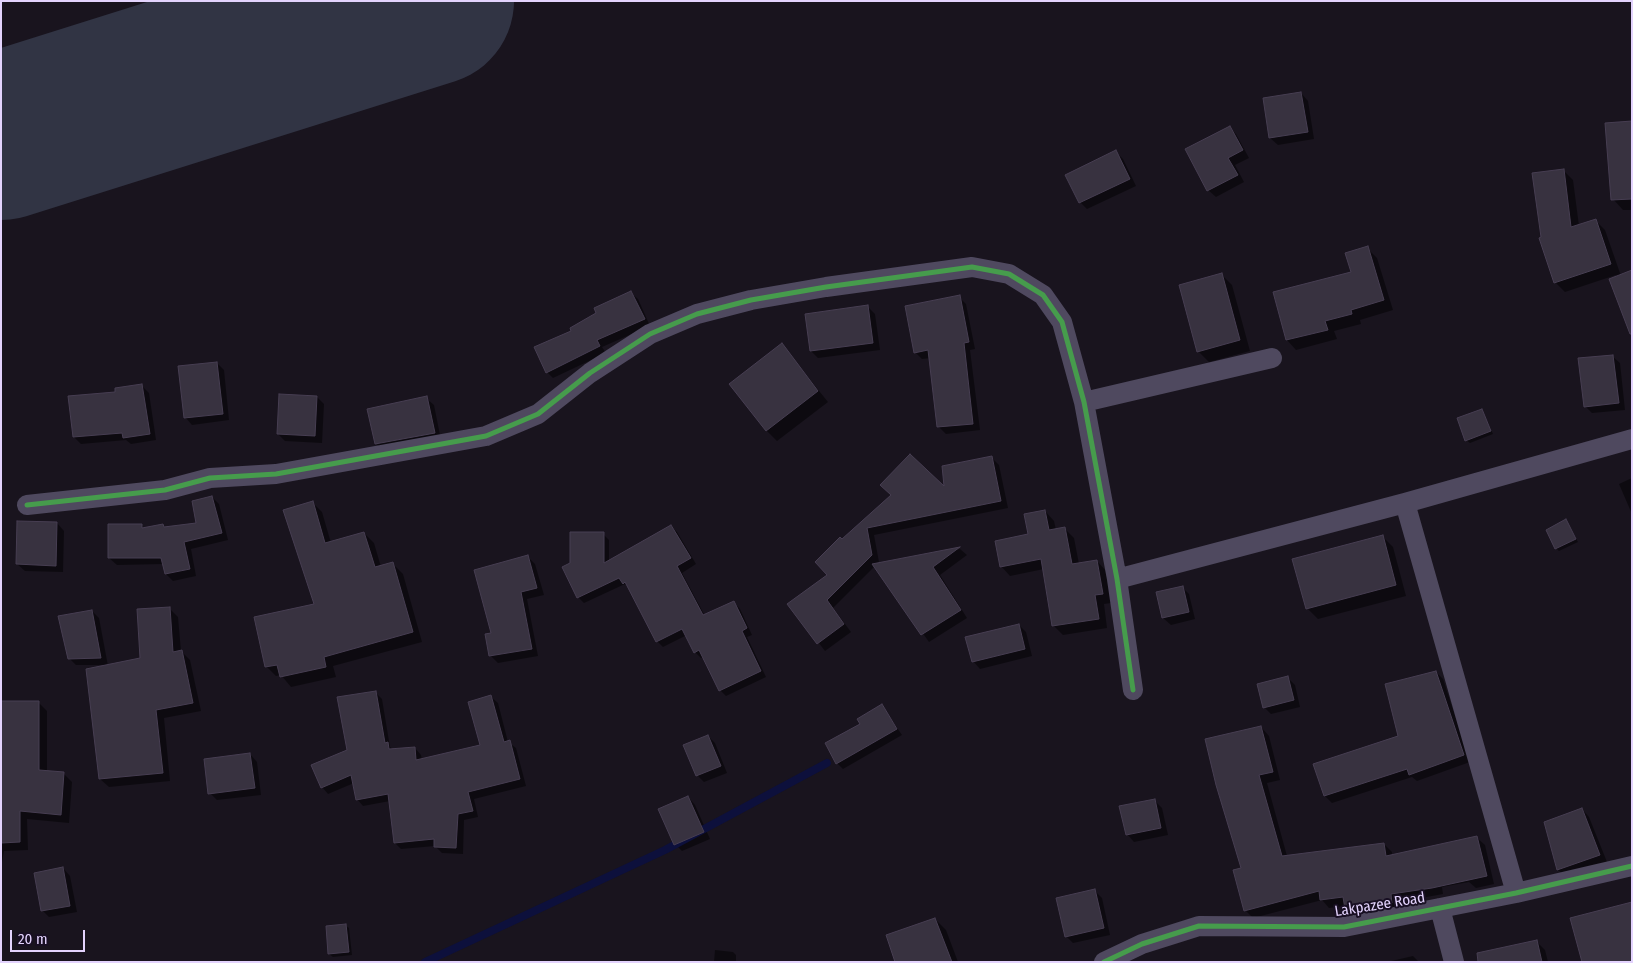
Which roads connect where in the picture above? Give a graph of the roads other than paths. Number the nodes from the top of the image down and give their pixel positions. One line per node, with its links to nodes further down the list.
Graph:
1 (1272, 358): 2 (street)
2 (1084, 402): 4 (street); 6 (street)
3 (1632, 439): 5 (street)
4 (27, 504)
5 (1405, 504): 6 (street); 9 (street)
6 (1117, 579): 7 (street)
7 (1133, 690)
8 (1632, 866): 9 (street, Lakpazee Road)
9 (1516, 893): 10 (street, Lakpazee Road)
10 (1440, 908): 11 (street, Lakpazee Road); 12 (street)
11 (1104, 962)
12 (1454, 962)

